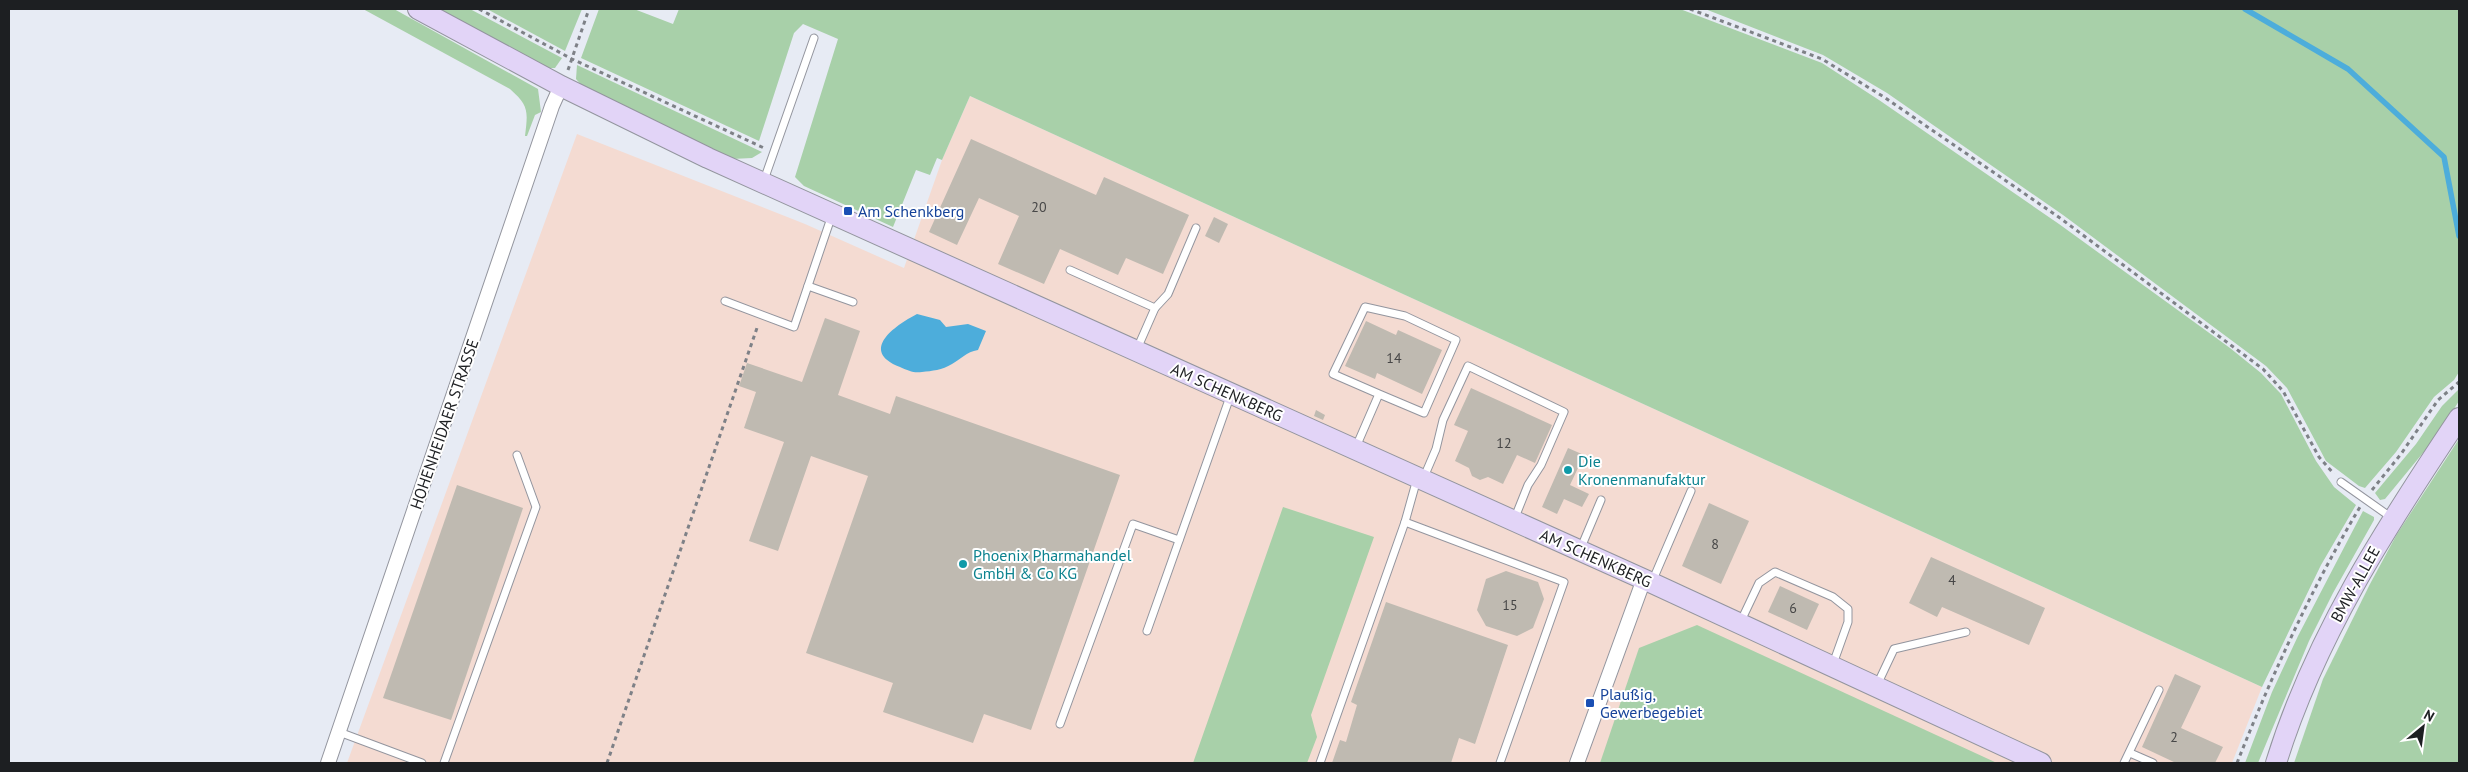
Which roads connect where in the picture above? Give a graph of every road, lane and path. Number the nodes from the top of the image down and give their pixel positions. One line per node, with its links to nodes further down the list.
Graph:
1 (418, 9): 7 (main road, AM SCHENKBERG)
2 (479, 9): 6 (path)
3 (589, 9): 6 (path)
4 (1690, 9): 26 (path)
5 (814, 38): 8 (lane)
6 (572, 59): 7 (path); 8 (path)
7 (561, 86): 9 (main road, AM SCHENKBERG); 43 (street, HOHENHEIDAER STRASSE)
8 (773, 152): 9 (lane)
9 (763, 183): 10 (main road, AM SCHENKBERG)
10 (832, 214): 13 (lane); 18 (main road, AM SCHENKBERG)
11 (1196, 228): 16 (lane)
12 (1070, 270): 16 (lane)
13 (808, 286): 15 (lane); 17 (lane)
14 (725, 301): 17 (lane)
15 (853, 302)
16 (1154, 308): 18 (lane)
17 (762, 314): 48 (path)
18 (1136, 351): 20 (main road, AM SCHENKBERG)
19 (2459, 382): 28 (path)
20 (1231, 394): 23 (main road, AM SCHENKBERG); 33 (lane)
21 (1379, 394): 21 (lane); 23 (lane)
22 (2459, 418): 30 (main road, BMW-ALLEE)
23 (1354, 449): 25 (main road, AM SCHENKBERG)
24 (517, 455): 47 (lane)
25 (1420, 479): 31 (main road, AM SCHENKBERG); 31 (lane); 32 (lane)
26 (2341, 482): 28 (lane)
27 (1691, 491): 35 (lane)
28 (2364, 499): 30 (lane); 55 (path)
29 (1601, 500): 34 (lane)
30 (2392, 518): 56 (main road, BMW-ALLEE)
31 (1514, 520): 34 (main road, AM SCHENKBERG)
32 (1405, 522): 49 (lane); 50 (lane)
33 (1179, 540): 37 (lane); 42 (lane)
34 (1580, 550): 35 (main road, AM SCHENKBERG)
35 (1648, 581): 36 (main road, AM SCHENKBERG); 51 (street)
36 (1740, 623): 39 (main road, AM SCHENKBERG); 39 (lane)
37 (1147, 631)
38 (1966, 632): 40 (lane)
39 (1832, 665): 40 (main road, AM SCHENKBERG)
40 (1877, 686): 52 (main road, AM SCHENKBERG)
41 (2159, 690): 44 (lane)
42 (1060, 724)
43 (339, 732): 45 (street, HOHENHEIDAER STRASSE); 46 (lane)
44 (2130, 753): 53 (lane); 54 (lane)
45 (328, 763)
46 (422, 763)
47 (444, 763)
48 (607, 763)
49 (1320, 763)
50 (1500, 763)
51 (1578, 763)
52 (2042, 763)
53 (2124, 763)
54 (2153, 763)
55 (2237, 763)
56 (2276, 763)

